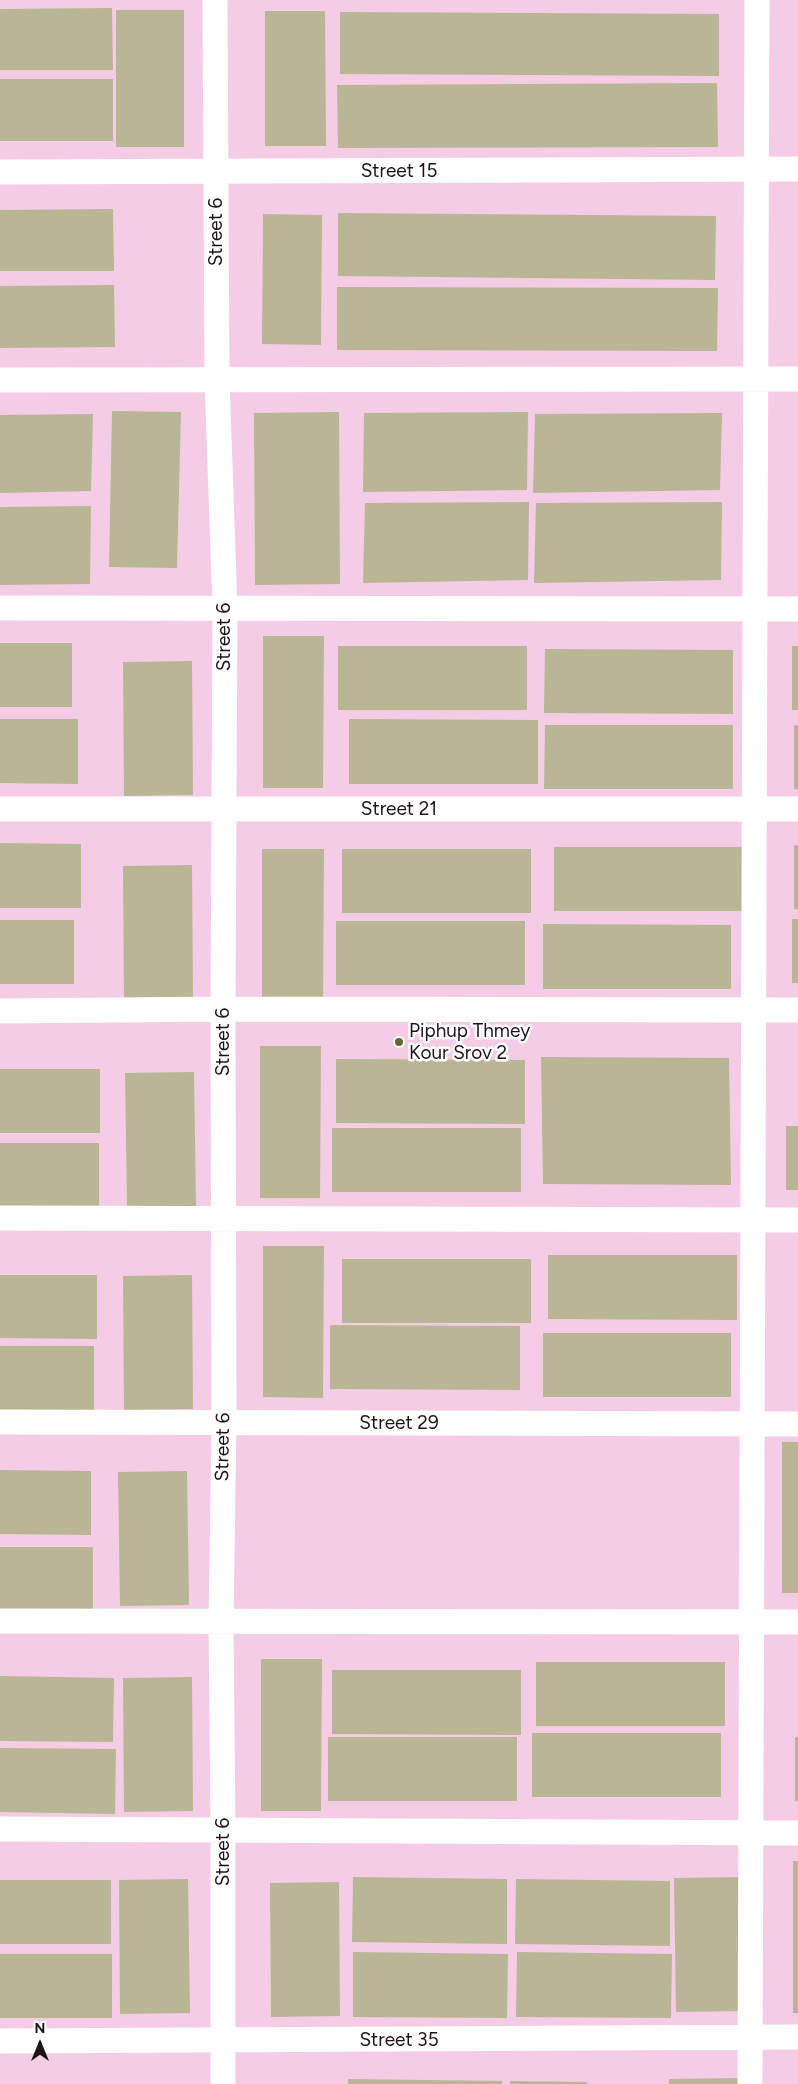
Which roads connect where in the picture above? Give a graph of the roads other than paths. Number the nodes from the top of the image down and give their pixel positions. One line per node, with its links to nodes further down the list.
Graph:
1 (215, 0): 6 (street, Street 6)
2 (757, 0): 4 (street)
3 (798, 169): 4 (street, Street 15)
4 (756, 170): 6 (street, Street 15); 9 (street)
5 (0, 172): 6 (street, Street 15)
6 (215, 172): 8 (street, Street 6)
7 (0, 380): 8 (street)
8 (217, 380): 9 (street); 12 (street, Street 6)
9 (755, 380): 10 (street); 13 (street)
10 (798, 380)
11 (0, 608): 12 (street)
12 (224, 608): 13 (street); 16 (street, Street 6)
13 (755, 609): 14 (street); 17 (street)
14 (798, 609)
15 (0, 809): 16 (street, Street 21)
16 (224, 809): 17 (street, Street 21); 19 (street, Street 6)
17 (754, 809): 18 (street, Street 21); 20 (street)
18 (798, 809)
19 (222, 1009): 20 (street); 22 (street); 24 (street, Street 6)
20 (753, 1010): 21 (street); 25 (street)
21 (798, 1010)
22 (0, 1011)
23 (0, 1218): 24 (street)
24 (224, 1219): 25 (street); 28 (street, Street 6)
25 (753, 1220): 26 (street); 29 (street)
26 (798, 1220)
27 (0, 1422): 28 (street, Street 29)
28 (224, 1423): 29 (street, Street 29); 32 (street, Street 6)
29 (752, 1424): 30 (street, Street 29); 33 (street)
30 (798, 1424)
31 (0, 1621): 32 (street)
32 (220, 1622): 33 (street); 36 (street, Street 6)
33 (750, 1622): 34 (street); 37 (street)
34 (798, 1622)
35 (0, 1829): 36 (street)
36 (223, 1830): 37 (street); 42 (street, Street 6)
37 (751, 1833): 38 (street); 39 (street)
38 (798, 1833)
39 (750, 2038): 40 (street, Street 35); 42 (street, Street 35); 44 (street)
40 (798, 2038)
41 (0, 2040): 42 (street, Street 35)
42 (222, 2040): 43 (street, Street 6)
43 (222, 2084)
44 (750, 2084)

